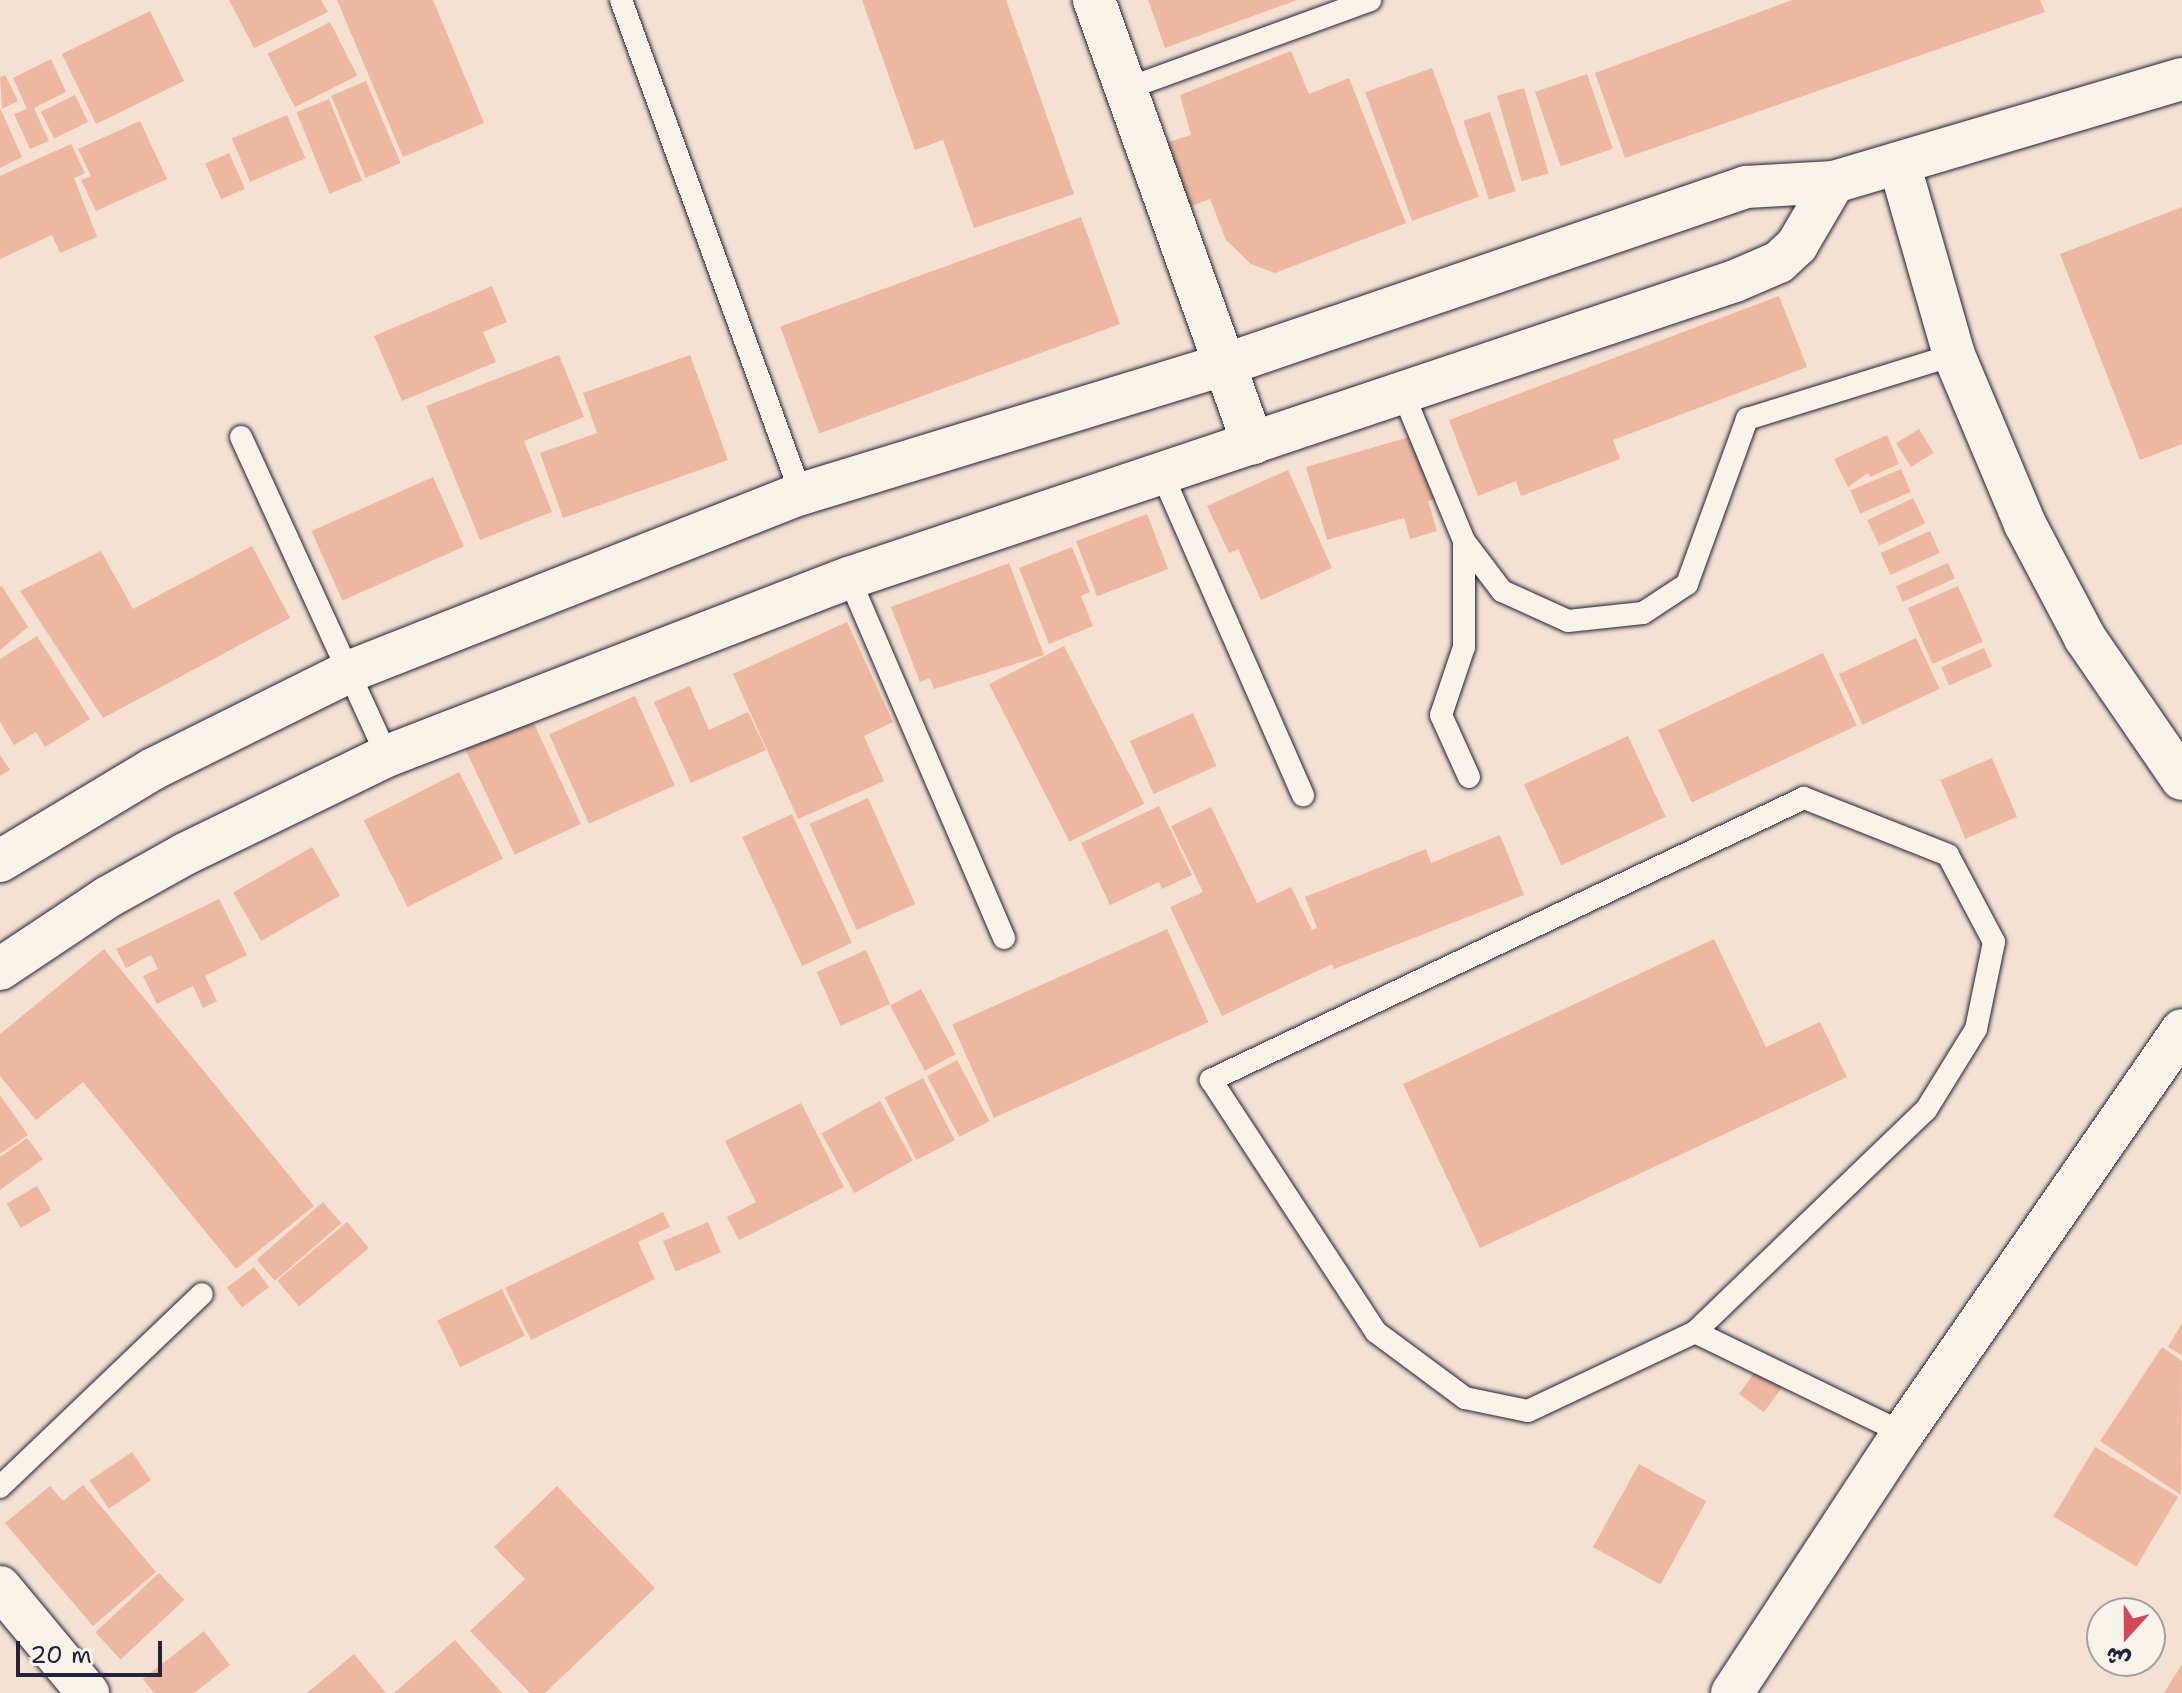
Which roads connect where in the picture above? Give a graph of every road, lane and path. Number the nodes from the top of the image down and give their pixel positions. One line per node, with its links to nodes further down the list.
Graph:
1 (621, 0): 14 (lane)
2 (1094, 0): 5 (street)
3 (1370, 0): 5 (lane)
4 (2182, 79): 6 (street)
5 (1126, 89): 9 (street)
6 (1899, 163): 7 (street); 8 (street)
7 (1834, 182): 9 (street); 10 (street)
8 (1954, 355): 15 (lane); 20 (street)
9 (1224, 365): 12 (street); 14 (street)
10 (1402, 391): 12 (street); 15 (lane)
11 (241, 437): 17 (lane)
12 (1253, 443): 13 (street)
13 (1162, 474): 16 (street); 21 (lane)
14 (801, 494): 17 (street)
15 (1464, 541): 19 (lane)
16 (849, 578): 18 (street); 23 (lane)
17 (348, 672): 18 (lane); 22 (street)
18 (387, 756): 24 (street)
19 (1469, 777)
20 (2182, 779)
21 (1303, 795)
22 (0, 861)
23 (1004, 938)
24 (0, 969)
25 (2182, 1030): 28 (street)
26 (202, 1294): 29 (lane)
27 (1695, 1332): 27 (lane); 28 (lane)
28 (1903, 1433): 32 (street)
29 (0, 1487)
30 (0, 1587): 31 (street)
31 (88, 1693)
32 (1732, 1693)

